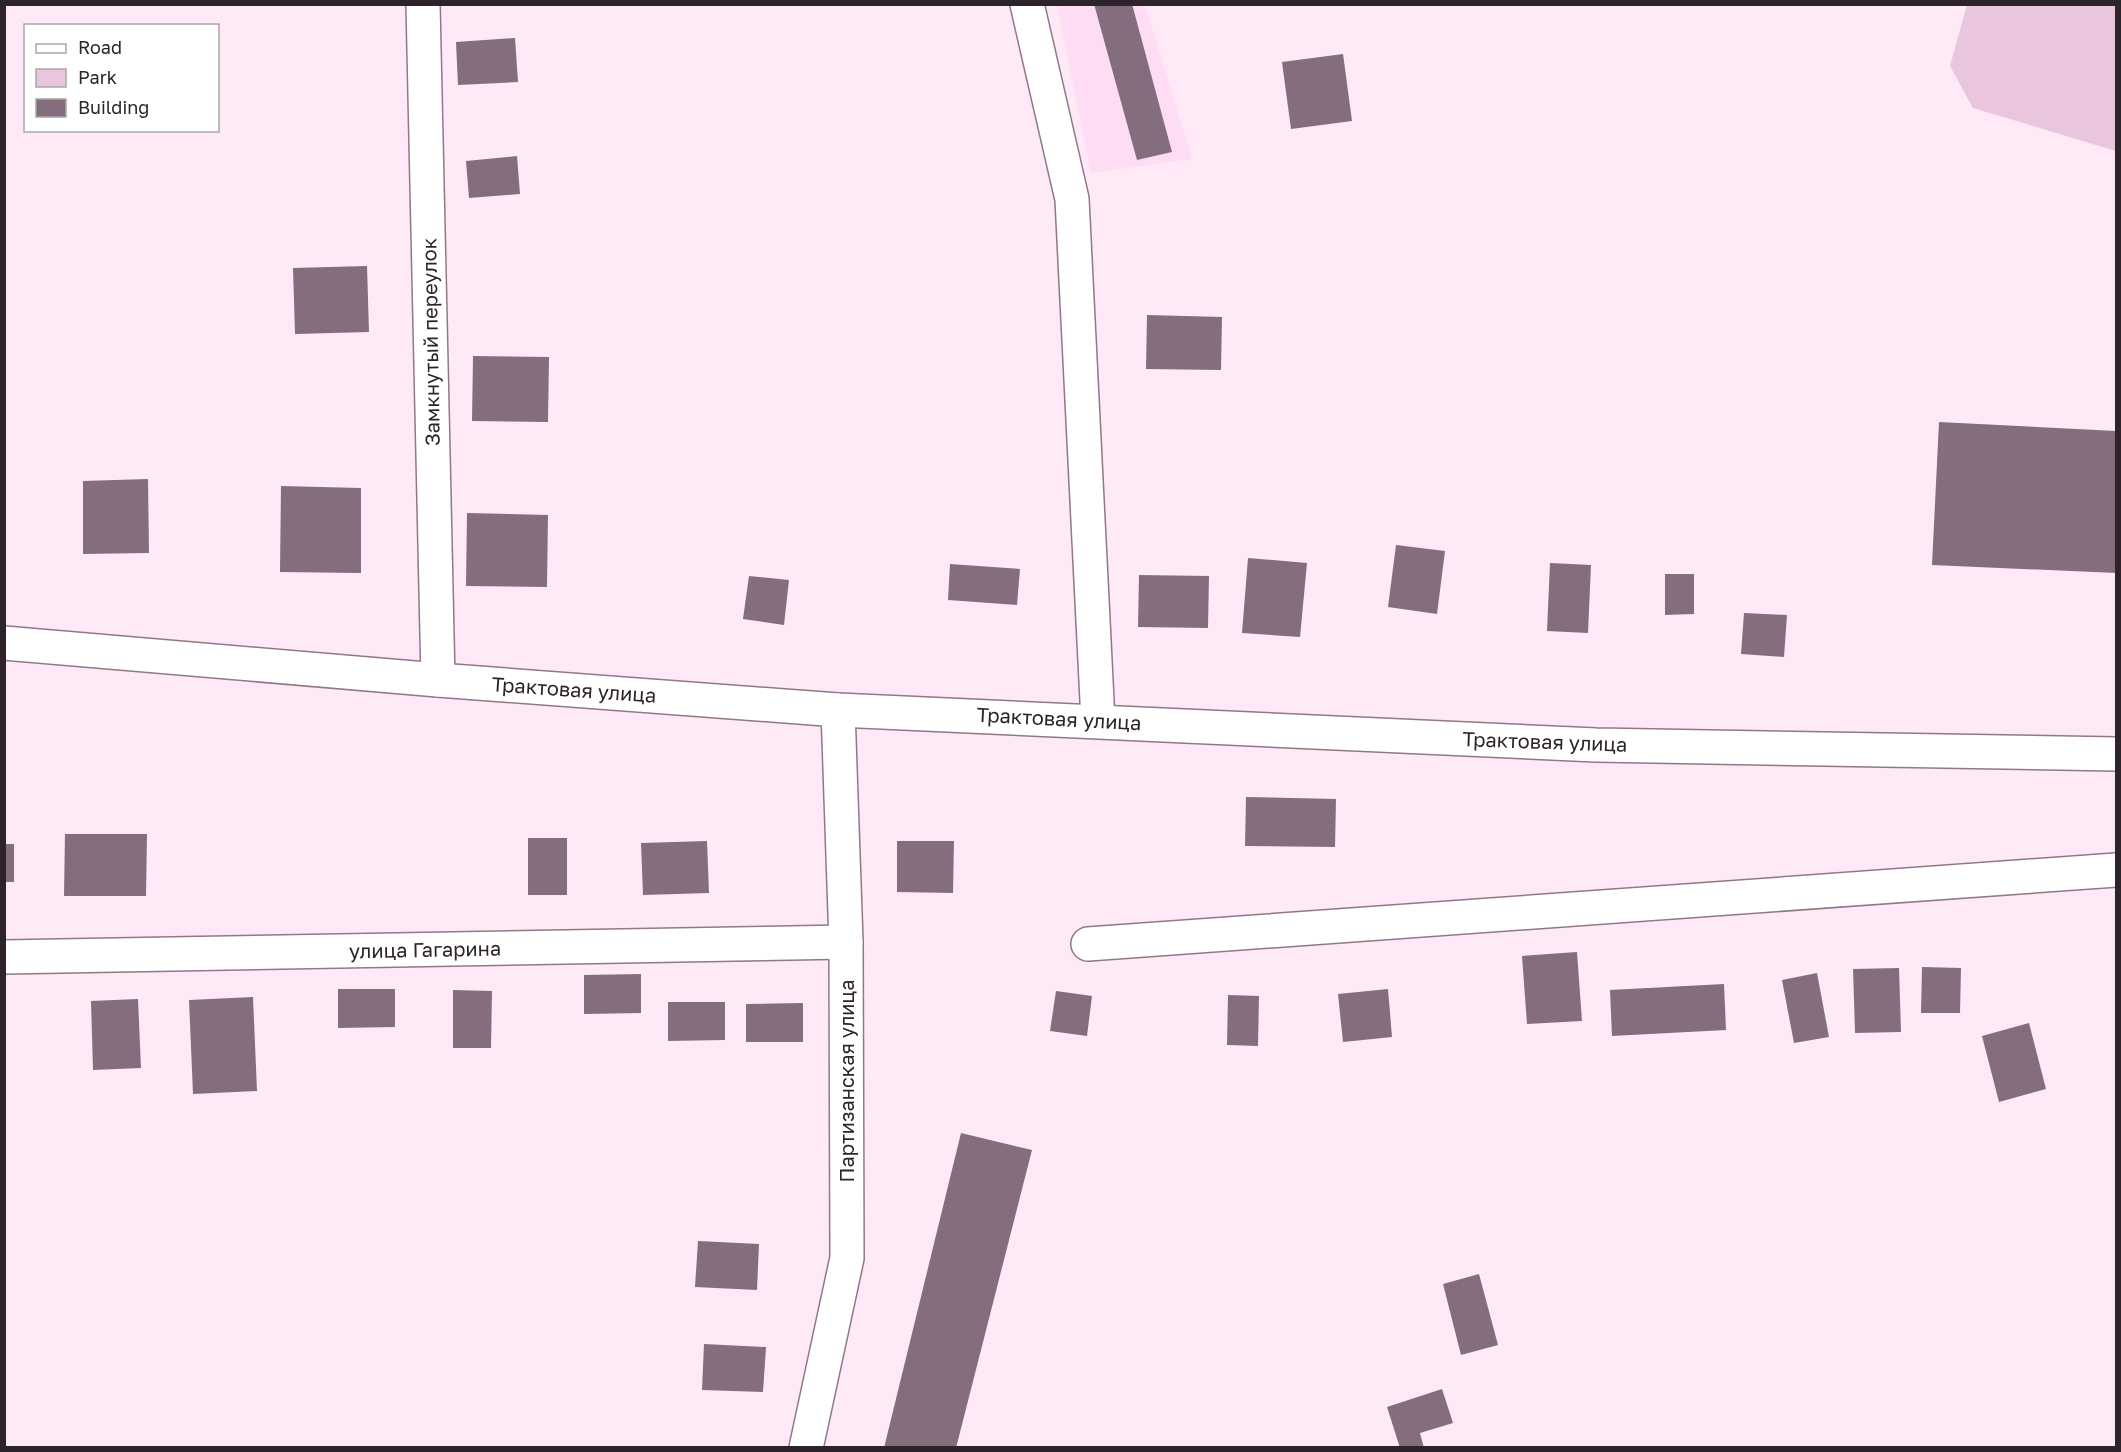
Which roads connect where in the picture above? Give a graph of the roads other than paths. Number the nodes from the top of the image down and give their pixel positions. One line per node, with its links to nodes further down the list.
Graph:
1 (423, 4): 4 (street, Замкнутый переулок)
2 (1027, 4): 6 (street)
3 (4, 643): 4 (street, Трактовая улица)
4 (438, 680): 5 (street, Трактовая улица)
5 (838, 710): 6 (street, Трактовая улица); 9 (street, Партизанская улица)
6 (1098, 721): 7 (street, Трактовая улица)
7 (2116, 754)
8 (2116, 870): 10 (street)
9 (846, 942): 11 (street, улица Гагарина); 12 (street, Партизанская улица)
10 (1088, 944)
11 (4, 957)
12 (806, 1448)

